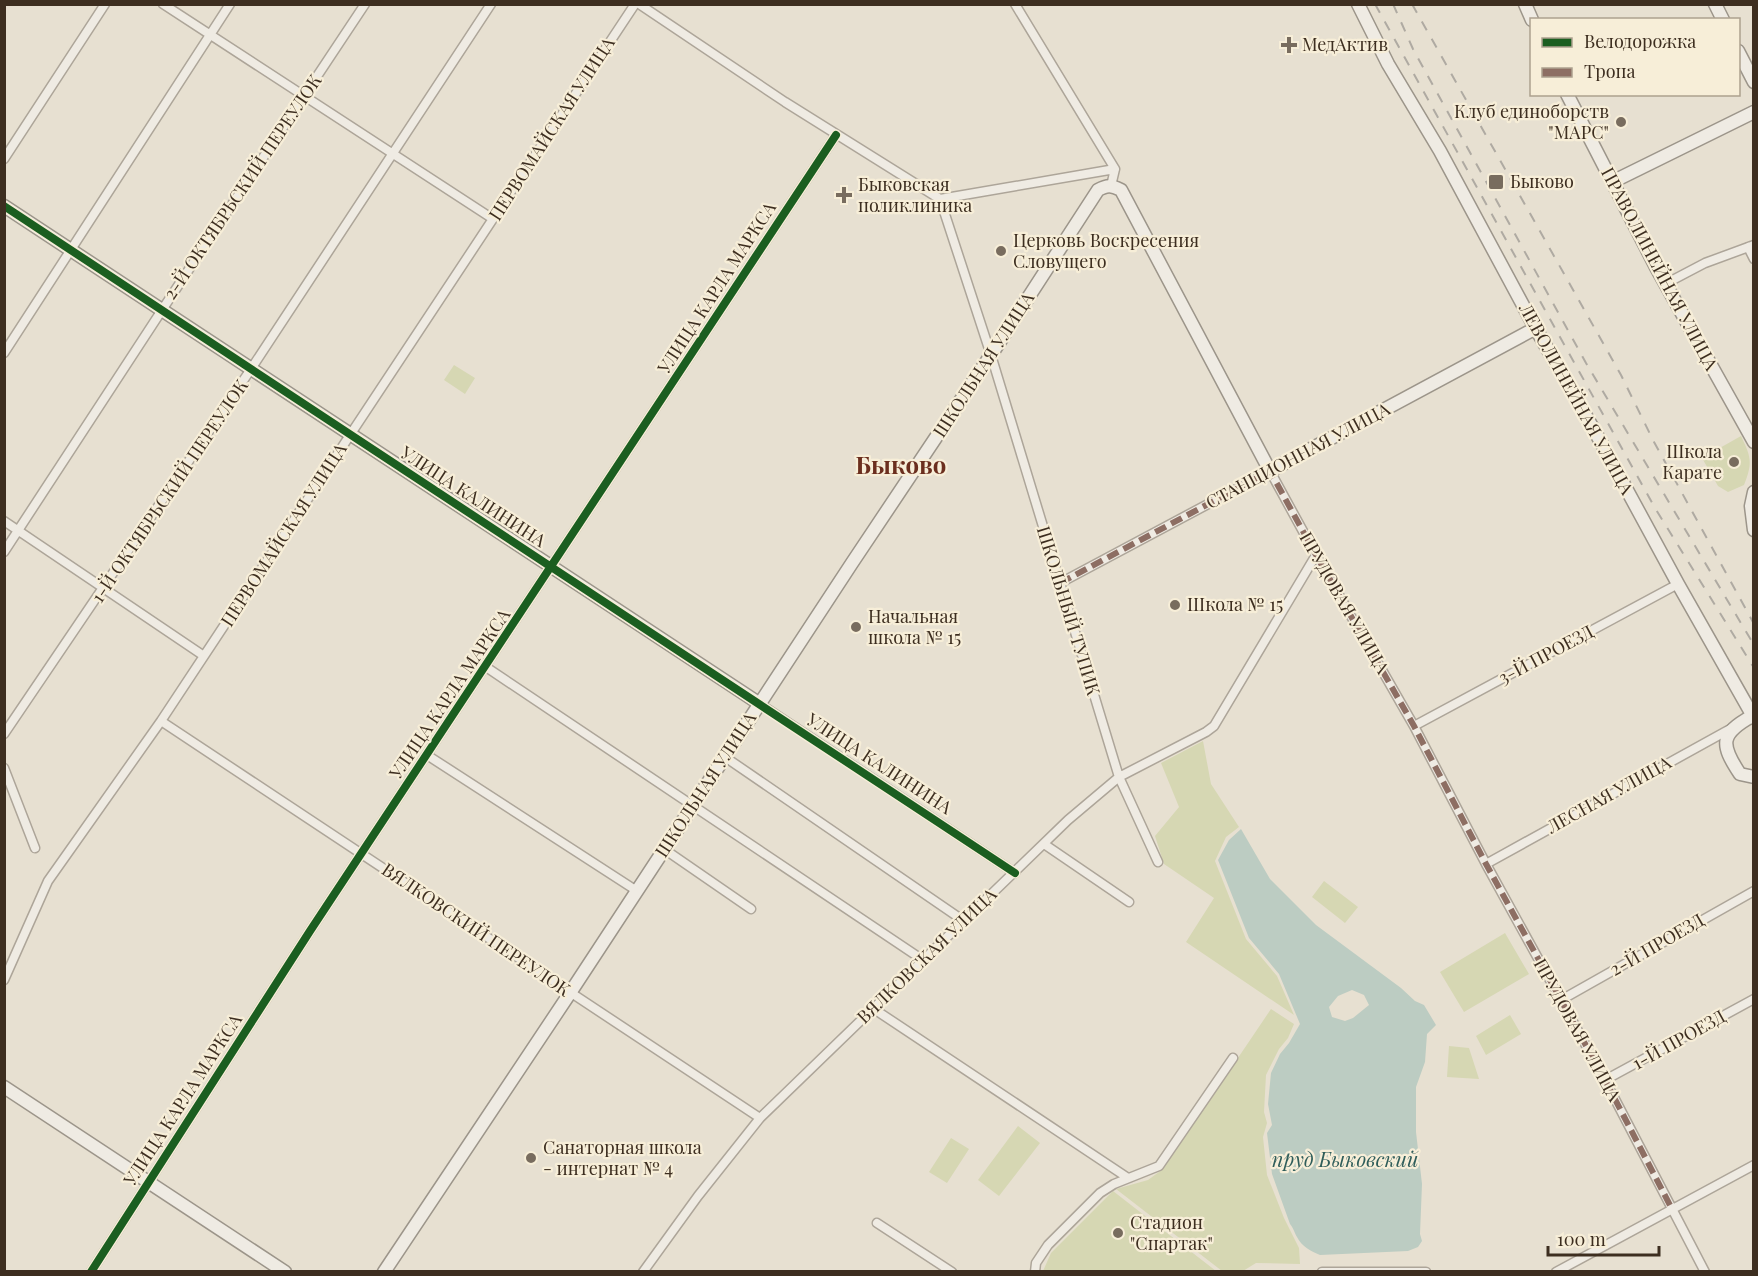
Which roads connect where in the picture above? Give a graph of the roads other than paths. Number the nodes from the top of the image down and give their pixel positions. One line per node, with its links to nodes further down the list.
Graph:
1 (105, 4): 21 (street)
2 (163, 4): 13 (street)
3 (230, 4): 13 (street)
4 (365, 4): 16 (street, 2-Й ОКТЯБРЬСКИЙ ПЕРЕУЛОК)
5 (491, 4): 20 (street, 1-Й ОКТЯБРЬСКИЙ ПЕРЕУЛОК)
6 (637, 4): 19 (street); 27 (street, ПЕРВОМАЙСКАЯ УЛИЦА)
7 (1016, 4): 22 (street)
8 (1358, 4): 33 (main road, ЛЕВОЛИНЕЙНАЯ УЛИЦА)
9 (1525, 4): 11 (main road)
10 (1715, 4): 12 (main road)
11 (1531, 18)
12 (1722, 18)
13 (211, 34): 16 (street); 29 (street)
14 (1740, 55): 15 (main road)
15 (1754, 82)
16 (305, 95): 20 (street); 32 (street, 2-Й ОКТЯБРЬСКИЙ ПЕРЕУЛОК)
17 (1568, 96): 23 (main road, ПРАВОЛИНЕЙНАЯ УЛИЦА)
18 (1754, 112): 23 (main road)
19 (837, 135): 25 (street); 46 (street, УЛИЦА КАРЛА МАРКСА)
20 (393, 154): 27 (street); 36 (street, 1-Й ОКТЯБРЬСКИЙ ПЕРЕУЛОК)
21 (4, 159)
22 (1115, 169): 24 (street); 25 (street)
23 (1612, 182): 31 (main road, ПРАВОЛИНЕЙНАЯ УЛИЦА)
24 (1112, 186): 35 (main road, ШКОЛЬНАЯ УЛИЦА); 39 (main road, ПРУДОВАЯ УЛИЦА)
25 (940, 199): 35 (street, ШКОЛЬНЫЙ ТУПИК)
26 (4, 206): 29 (main road, УЛИЦА КАЛИНИНА)
27 (493, 219): 37 (street, ПЕРВОМАЙСКАЯ УЛИЦА)
28 (1751, 246): 30 (street); 31 (street)
29 (72, 251): 32 (main road, УЛИЦА КАЛИНИНА); 34 (street)
30 (1754, 259)
31 (1665, 284): 38 (main road, ПРАВОЛИНЕЙНАЯ УЛИЦА)
32 (162, 310): 36 (main road, УЛИЦА КАЛИНИНА); 43 (street, 2-Й ОКТЯБРЬСКИЙ ПЕРЕУЛОК)
33 (1536, 328): 39 (main road, СТАНЦИОННАЯ УЛИЦА); 48 (main road, ЛЕВОЛИНЕЙНАЯ УЛИЦА)
34 (4, 353)
35 (992, 355): 47 (street, ШКОЛЬНЫЙ ТУПИК); 52 (main road, ШКОЛЬНАЯ УЛИЦА)
36 (251, 369): 37 (main road, УЛИЦА КАЛИНИНА); 49 (street, 1-Й ОКТЯБРЬСКИЙ ПЕРЕУЛОК)
37 (350, 435): 46 (main road, УЛИЦА КАЛИНИНА); 50 (street, ПЕРВОМАЙСКАЯ УЛИЦА)
38 (1754, 442)
39 (1270, 471): 45 (street, ПРУДОВАЯ УЛИЦА); 47 (street, СТАНЦИОННАЯ УЛИЦА)
40 (1754, 492): 42 (main road)
41 (4, 521): 43 (street)
42 (1754, 530)
43 (18, 531): 44 (street, 2-Й ОКТЯБРЬСКИЙ ПЕРЕУЛОК); 49 (street)
44 (4, 552)
45 (1316, 555): 55 (street, ПРУДОВАЯ УЛИЦА); 61 (street, ВЯЛКОВСКАЯ УЛИЦА)
46 (552, 568): 51 (street, УЛИЦА КАРЛА МАРКСА); 52 (main road, УЛИЦА КАЛИНИНА)
47 (1060, 583): 61 (street, ШКОЛЬНЫЙ ТУПИК)
48 (1678, 584): 53 (main road, ЛЕВОЛИНЕЙНАЯ УЛИЦА); 55 (street, 3-Й ПРОЕЗД)
49 (105, 589): 50 (street); 57 (street, 1-Й ОКТЯБРЬСКИЙ ПЕРЕУЛОК)
50 (204, 656): 54 (street, ПЕРВОМАЙСКАЯ УЛИЦА)
51 (486, 667): 58 (street, УЛИЦА КАРЛА МАРКСА); 63 (street)
52 (760, 704): 59 (main road, ШКОЛЬНАЯ УЛИЦА); 70 (street, УЛИЦА КАЛИНИНА)
53 (1753, 717): 56 (main road, ЛЕВОЛИНЕЙНАЯ УЛИЦА)
54 (161, 721): 67 (street, ВЯЛКОВСКИЙ ПЕРЕУЛОК); 77 (street, ПЕРВОМАЙСКАЯ УЛИЦА)
55 (1414, 726): 69 (street, ПРУДОВАЯ УЛИЦА)
56 (1733, 727): 62 (main road); 69 (street, ЛЕСНАЯ УЛИЦА)
57 (4, 734)
58 (427, 755): 67 (street, УЛИЦА КАРЛА МАРКСА); 71 (street)
59 (725, 757): 63 (main road, ШКОЛЬНАЯ УЛИЦА); 75 (street)
60 (4, 768): 65 (street)
61 (1119, 777): 64 (street, ВЯЛКОВСКАЯ УЛИЦА); 68 (street, ШКОЛЬНЫЙ ТУПИК)
62 (1754, 777)
63 (692, 806): 66 (main road, ШКОЛЬНАЯ УЛИЦА); 76 (street)
64 (1044, 844): 70 (street, ВЯЛКОВСКАЯ УЛИЦА); 73 (street)
65 (35, 848)
66 (664, 849): 71 (main road, ШКОЛЬНАЯ УЛИЦА); 74 (street)
67 (361, 853): 78 (street, ВЯЛКОВСКИЙ ПЕРЕУЛОК); 88 (street, УЛИЦА КАРЛА МАРКСА)
68 (1158, 862)
69 (1486, 864): 80 (street, ПРУДОВАЯ УЛИЦА)
70 (1015, 873): 75 (street, ВЯЛКОВСКАЯ УЛИЦА)
71 (637, 891): 78 (main road, ШКОЛЬНАЯ УЛИЦА)
72 (1754, 891): 80 (street, 2-Й ПРОЕЗД)
73 (1129, 902)
74 (751, 909)
75 (964, 921): 76 (street, ВЯЛКОВСКАЯ УЛИЦА)
76 (923, 960): 81 (street, ВЯЛКОВСКАЯ УЛИЦА)
77 (4, 980)
78 (570, 993): 85 (street, ВЯЛКОВСКИЙ ПЕРЕУЛОК); 94 (main road, ШКОЛЬНАЯ УЛИЦА)
79 (1754, 999): 83 (street, 1-Й ПРОЕЗД)
80 (1561, 1000): 83 (street, ПРУДОВАЯ УЛИЦА)
81 (874, 1009): 85 (street, ВЯЛКОВСКАЯ УЛИЦА); 87 (street)
82 (1233, 1058): 87 (street)
83 (1605, 1080): 89 (street, ПРУДОВАЯ УЛИЦА)
84 (4, 1087): 88 (main road)
85 (760, 1118): 95 (street, ВЯЛКОВСКАЯ УЛИЦА)
86 (1754, 1165): 89 (street)
87 (1128, 1178): 97 (street)
88 (148, 1182): 92 (street, УЛИЦА КАРЛА МАРКСА); 93 (main road)
89 (1672, 1209): 91 (street); 101 (street, ПРУДОВАЯ УЛИЦА)
90 (877, 1223): 96 (street)
91 (1571, 1268): 100 (street)
92 (91, 1272)
93 (285, 1272)
94 (384, 1272)
95 (643, 1272)
96 (952, 1272)
97 (1035, 1272)
98 (1322, 1272): 99 (street)
99 (1426, 1272)
100 (1556, 1272)
101 (1705, 1272)

